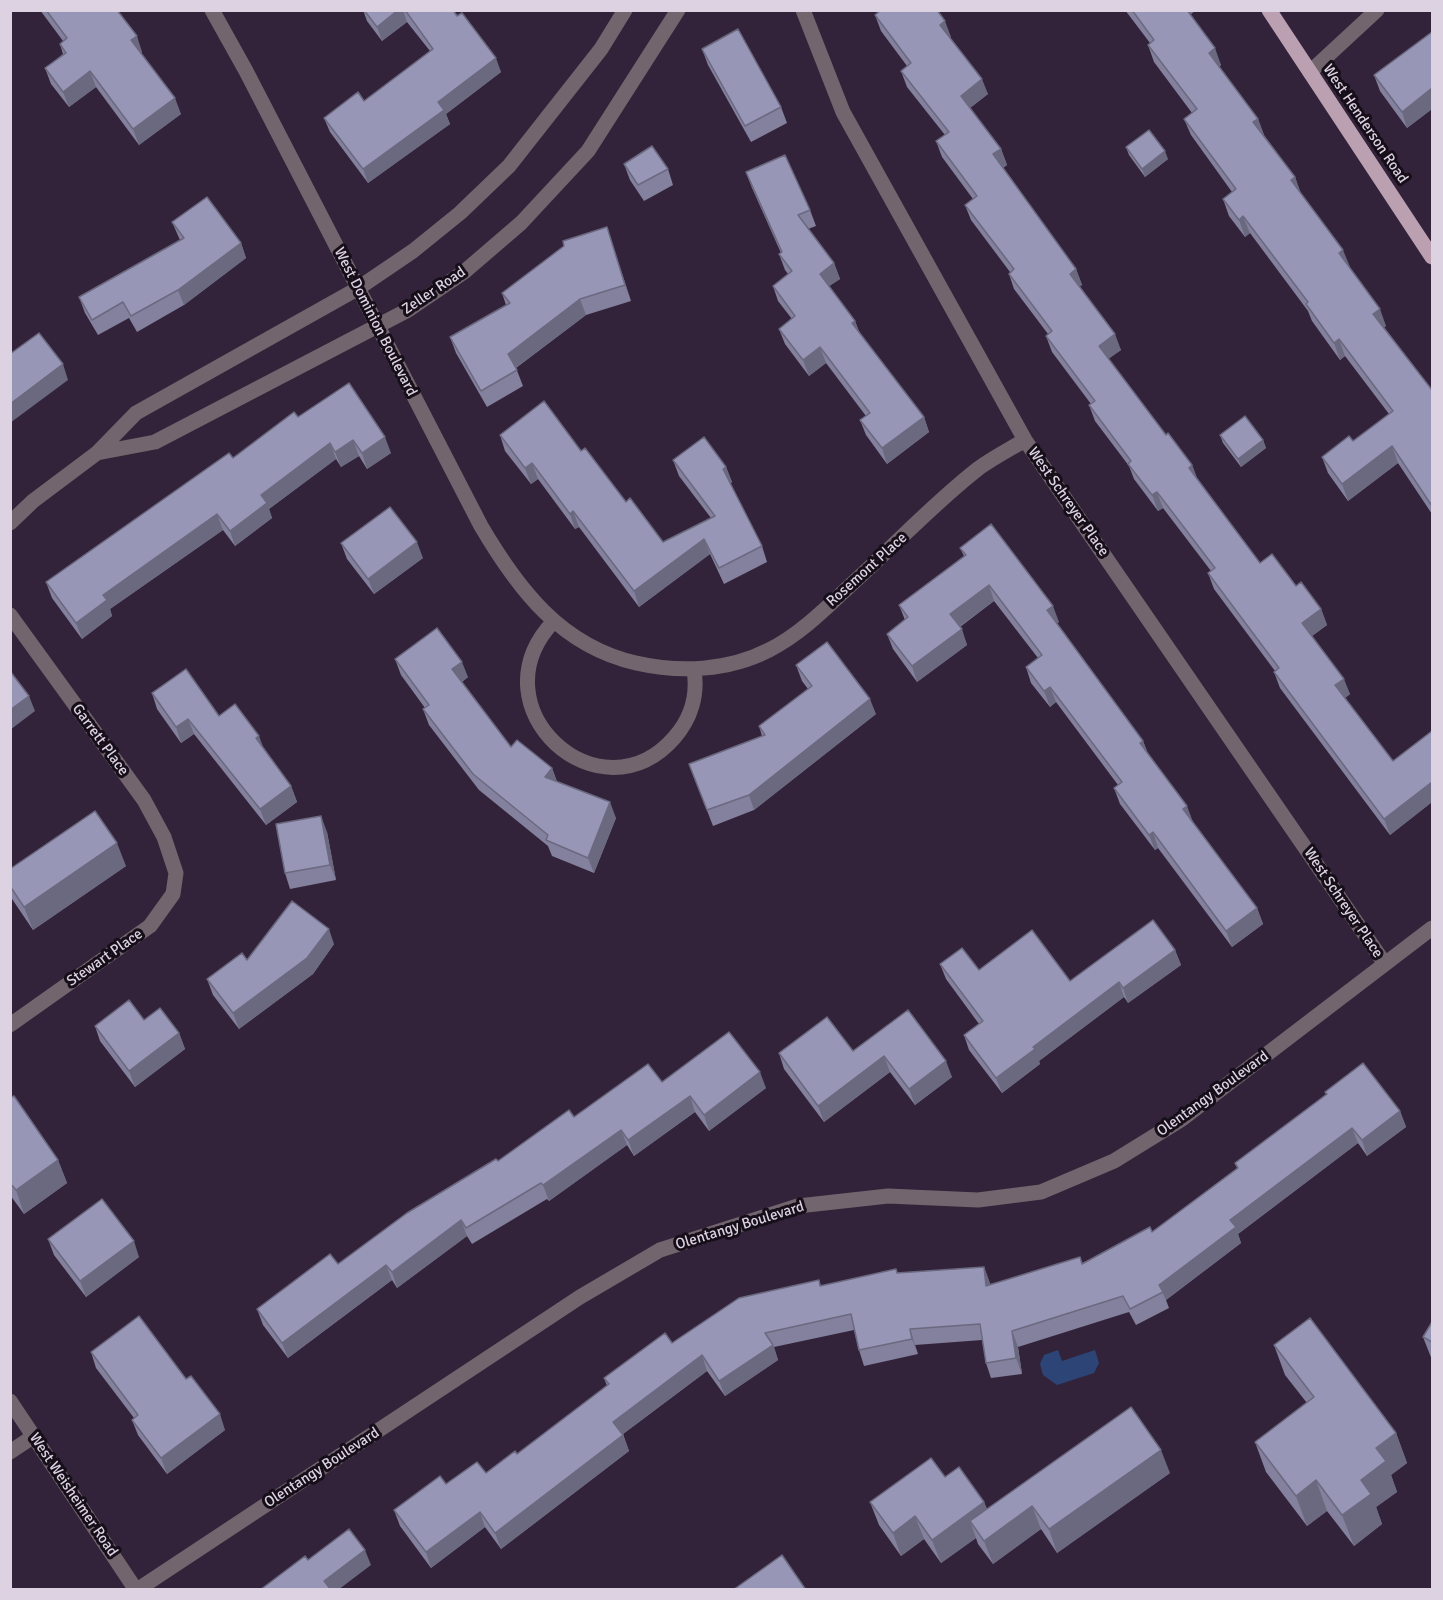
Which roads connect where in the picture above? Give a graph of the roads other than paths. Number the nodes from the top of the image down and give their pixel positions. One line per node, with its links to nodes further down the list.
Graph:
1 (212, 10): 9 (street, West Dominion Boulevard)
2 (625, 10): 9 (street, Zeller Road)
3 (678, 10): 10 (street, Zeller Road)
4 (803, 10): 11 (street, West Schreyer Place)
5 (1269, 10): 7 (main road, West Henderson Road)
6 (1377, 10): 7 (street)
7 (1310, 72): 8 (main road, West Henderson Road)
8 (1432, 257)
9 (357, 289): 10 (street, West Dominion Boulevard); 12 (street, Zeller Road)
10 (377, 327): 12 (street, Zeller Road); 15 (street, West Dominion Boulevard)
11 (1025, 440): 17 (street, Rosemont Place); 20 (street, West Schreyer Place)
12 (97, 453): 13 (street, Zeller Road)
13 (10, 523)
14 (10, 615): 18 (street, Garrett Place)
15 (553, 622): 16 (street, West Dominion Boulevard); 17 (street)
16 (628, 661): 17 (street, Rosemont Place)
17 (694, 670)
18 (176, 873): 21 (street, Stewart Place)
19 (1432, 928): 20 (street, Olentangy Boulevard)
20 (1385, 964): 25 (street, Olentangy Boulevard)
21 (10, 1025)
22 (10, 1401): 23 (street, West Weisheimer Road)
23 (34, 1436): 24 (street); 25 (street, West Weisheimer Road)
24 (10, 1452)
25 (136, 1590)

